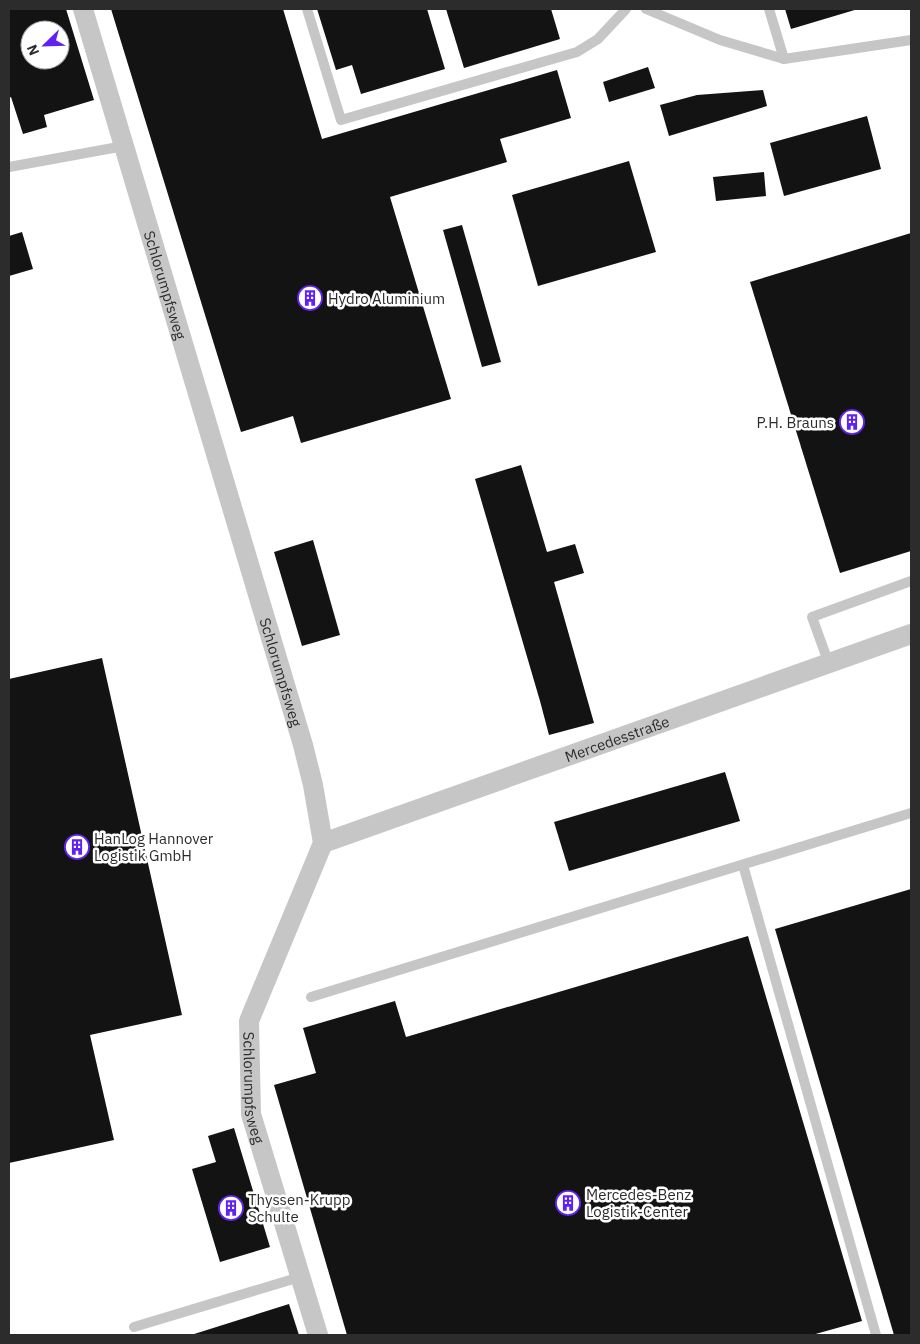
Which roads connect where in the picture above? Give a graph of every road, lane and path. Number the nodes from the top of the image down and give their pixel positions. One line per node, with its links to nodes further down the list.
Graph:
1 (83, 9): 8 (street, Schlorumpfsweg)
2 (307, 9): 3 (lane)
3 (626, 9)
4 (646, 9): 7 (lane)
5 (769, 9): 7 (lane)
6 (911, 40): 7 (lane)
7 (784, 59)
8 (124, 146): 9 (lane); 14 (street, Schlorumpfsweg)
9 (9, 167)
10 (911, 581): 12 (lane)
11 (911, 634): 12 (street, Mercedesstraße)
12 (829, 664): 14 (street, Mercedesstraße)
13 (911, 813): 15 (lane)
14 (323, 843): 17 (street, Schlorumpfsweg)
15 (742, 865): 16 (lane); 20 (lane)
16 (311, 997)
17 (300, 1277): 18 (lane); 19 (street, Schlorumpfsweg)
18 (134, 1327)
19 (318, 1335)
20 (876, 1335)

